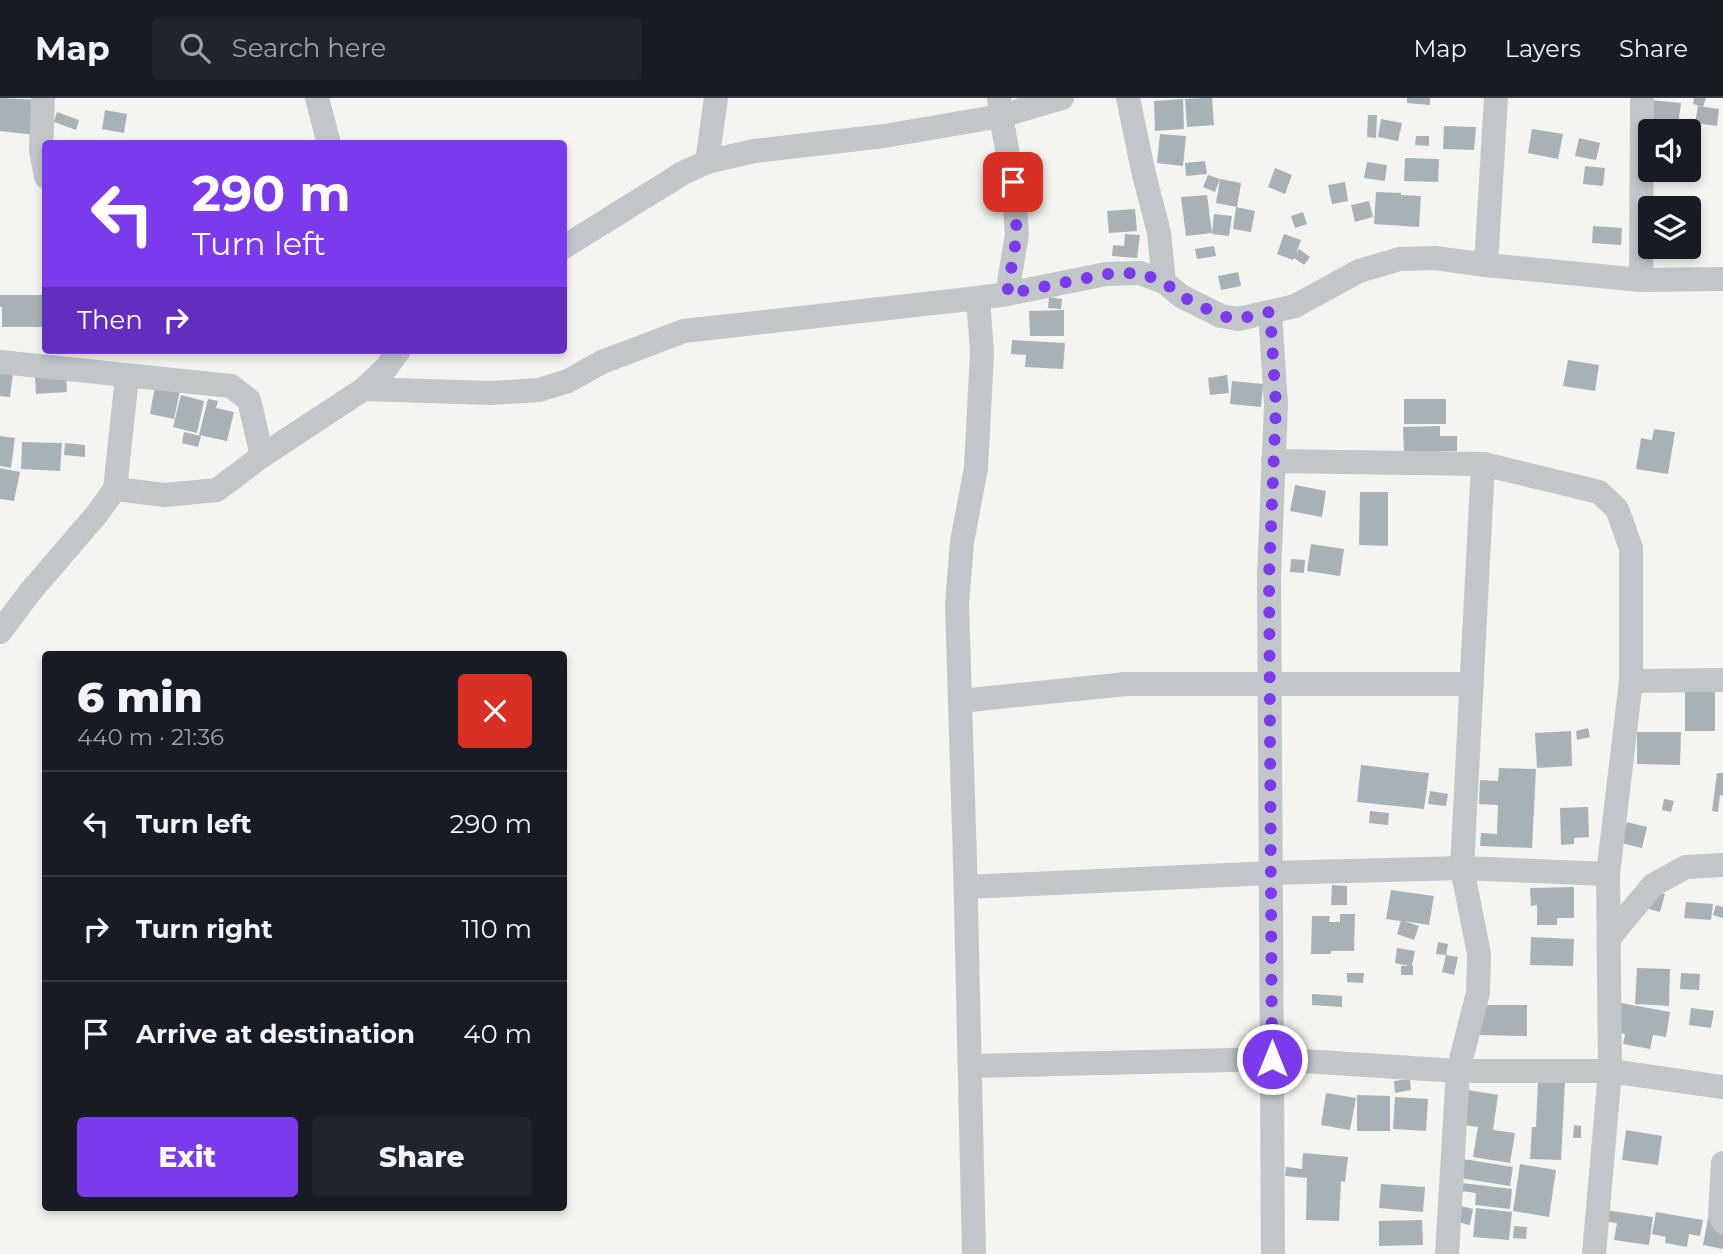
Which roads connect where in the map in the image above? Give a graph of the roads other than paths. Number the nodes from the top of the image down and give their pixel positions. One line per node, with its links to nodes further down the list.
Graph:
1 (43, 98): 10 (street)
2 (317, 98): 9 (street)
3 (716, 98): 11 (street)
4 (1062, 98): 8 (street)
5 (1128, 98): 16 (street)
6 (1496, 98): 13 (street)
7 (1642, 98): 15 (street)
8 (1000, 107): 11 (street); 17 (street)
9 (328, 140)
10 (42, 156)
11 (707, 162): 12 (street)
12 (567, 245)
13 (1486, 265): 15 (street); 19 (street)
14 (1723, 279): 15 (street)
15 (1641, 280)
16 (1164, 282): 17 (street); 19 (street)
17 (1007, 294): 18 (street)
18 (978, 298): 23 (street); 33 (street)
19 (1270, 312): 25 (street)
20 (396, 354): 23 (street)
21 (0, 362): 22 (street)
22 (127, 377): 24 (street); 27 (street)
23 (364, 389): 24 (street)
24 (262, 456): 27 (street)
25 (1273, 461): 26 (street); 31 (street)
26 (1483, 464): 30 (street); 32 (street)
27 (115, 489): 28 (street)
28 (0, 632)
29 (1723, 680): 30 (street)
30 (1631, 681): 37 (street)
31 (1270, 683): 32 (street); 33 (street); 36 (street)
32 (1472, 684): 35 (street)
33 (960, 701): 38 (street)
34 (1723, 865): 39 (street)
35 (1462, 868): 36 (street); 37 (street); 42 (street)
36 (1271, 873): 38 (street); 40 (street)
37 (1608, 874): 39 (street)
38 (966, 887): 41 (street)
39 (1609, 939): 43 (street)
40 (1272, 1059): 41 (street); 42 (street); 48 (street)
41 (970, 1066): 47 (street)
42 (1458, 1071): 43 (street); 49 (street)
43 (1610, 1071): 44 (street); 50 (street)
44 (1723, 1087)
45 (1723, 1163): 46 (street)
46 (1723, 1222)
47 (974, 1254)
48 (1273, 1254)
49 (1447, 1254)
50 (1594, 1254)

